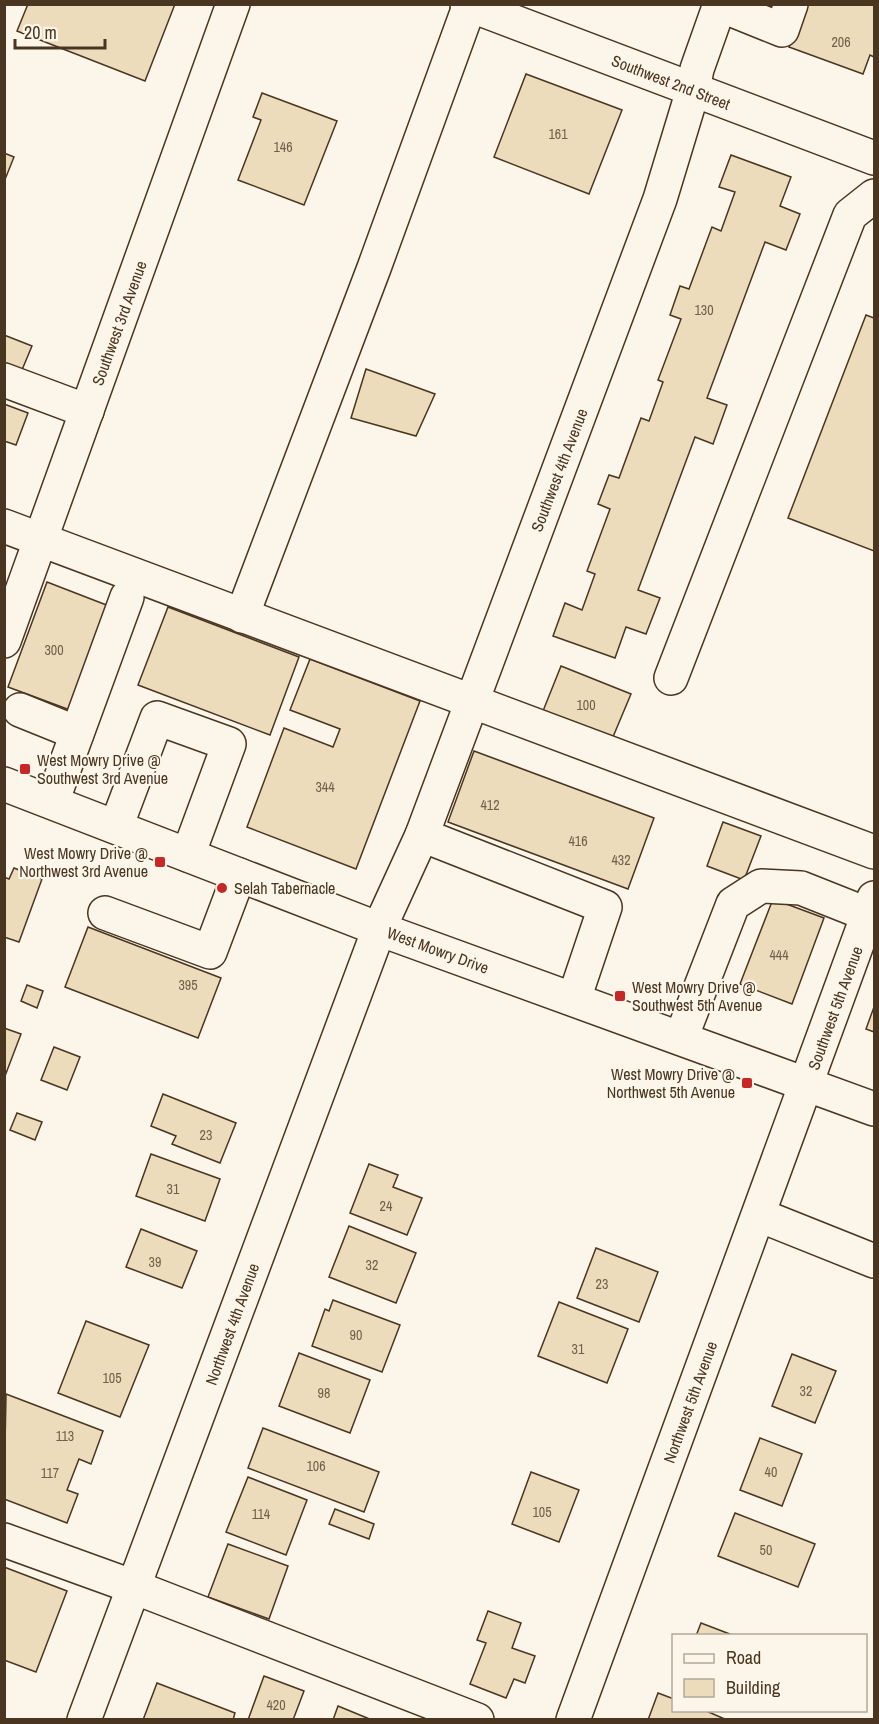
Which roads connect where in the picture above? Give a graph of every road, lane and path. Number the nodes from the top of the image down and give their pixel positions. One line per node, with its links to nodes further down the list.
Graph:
1 (233, 4): 9 (street, Southwest 3rd Avenue)
2 (791, 4): 4 (street)
3 (469, 5): 5 (street, Southwest 2nd Street); 13 (street)
4 (720, 5): 5 (street, Southwest 4th Avenue)
5 (693, 90): 6 (street, Southwest 2nd Street); 16 (street, Southwest 4th Avenue)
6 (874, 158)
7 (874, 196): 15 (street)
8 (4, 381): 9 (street)
9 (87, 411): 11 (street, Southwest 3rd Avenue)
10 (4, 526): 11 (street)
11 (40, 540): 13 (street); 14 (street, Southwest 3rd Avenue)
12 (127, 597): 18 (street)
13 (242, 616): 16 (street)
14 (4, 641)
15 (672, 678)
16 (472, 701): 22 (street, Southwest 4th Avenue); 23 (street)
17 (20, 710): 18 (street)
18 (77, 733): 20 (street)
19 (4, 784): 20 (street, West Mowry Drive)
20 (52, 802): 21 (street, West Mowry Drive)
21 (116, 827): 24 (street, West Mowry Drive); 24 (street)
22 (422, 835): 28 (street, Southwest 4th Avenue); 29 (street)
23 (874, 852)
24 (188, 855): 25 (street, West Mowry Drive)
25 (240, 875): 27 (street); 28 (street, West Mowry Drive)
26 (872, 906): 30 (street); 31 (street, Southwest 5th Avenue)
27 (105, 913)
28 (379, 929): 29 (street, West Mowry Drive); 36 (street, Northwest 4th Avenue)
29 (574, 999): 30 (street, West Mowry Drive)
30 (681, 1038): 31 (street, West Mowry Drive)
31 (807, 1084): 32 (street, West Mowry Drive); 33 (street, Northwest 5th Avenue)
32 (874, 1109)
33 (759, 1215): 34 (street); 39 (street, Northwest 5th Avenue)
34 (874, 1261)
35 (4, 1540): 36 (street)
36 (134, 1587): 37 (street, Northwest 4th Avenue); 38 (street)
37 (84, 1719)
38 (477, 1719)
39 (573, 1719)

